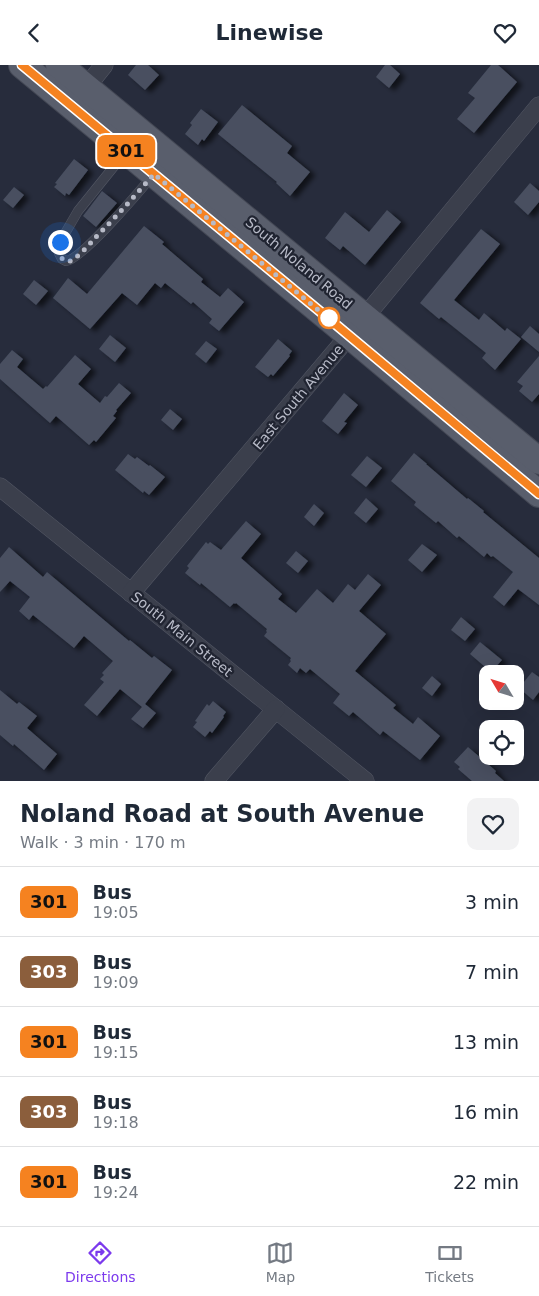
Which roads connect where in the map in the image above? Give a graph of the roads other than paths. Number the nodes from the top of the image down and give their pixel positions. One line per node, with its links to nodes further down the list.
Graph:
1 (22, 65): 4 (main road, South Noland Road)
2 (59, 65): 4 (main road, South Noland Road)
3 (104, 65): 4 (street)
4 (79, 97): 6 (main road, South Noland Road); 8 (main road, South Noland Road)
5 (539, 106): 8 (street, East South Avenue)
6 (127, 151): 7 (main road, South Noland Road); 7 (lane)
7 (154, 174): 8 (main road, South Noland Road)
8 (357, 327): 9 (main road, South Noland Road); 11 (main road, South Noland Road); 12 (street, East South Avenue)
9 (539, 461)
10 (0, 487): 12 (street, South Main Street)
11 (539, 494)
12 (131, 593): 13 (street, South Main Street)
13 (276, 709): 14 (street); 15 (street, South Main Street)
14 (214, 781)
15 (365, 781)

